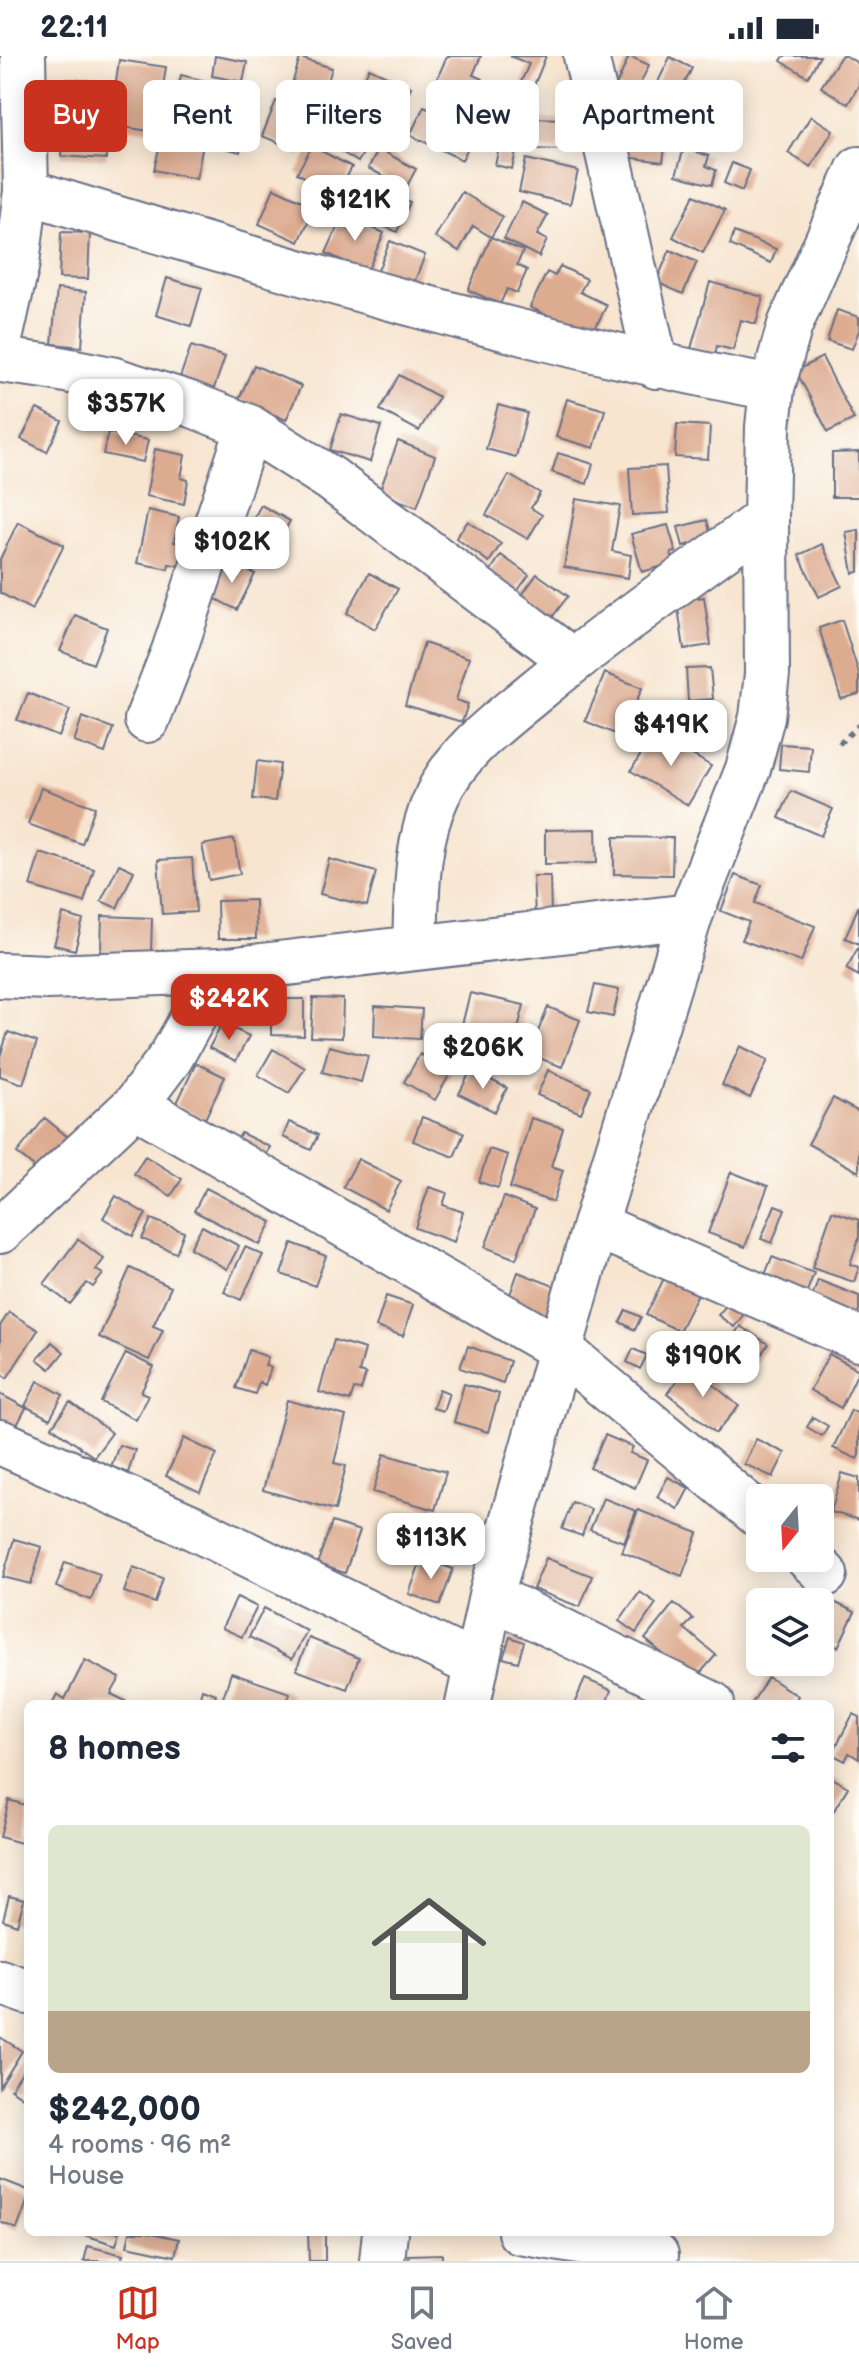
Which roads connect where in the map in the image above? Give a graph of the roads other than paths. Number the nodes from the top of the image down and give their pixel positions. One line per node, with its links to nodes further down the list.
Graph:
1 (23, 56): 4 (street)
2 (586, 56): 7 (street)
3 (859, 169): 8 (street)
4 (26, 191): 5 (street); 7 (street)
5 (0, 339)
6 (0, 360): 9 (street)
7 (656, 366): 8 (street)
8 (772, 388): 10 (street)
9 (249, 427): 11 (street); 12 (street)
10 (766, 518): 11 (street); 13 (street)
11 (573, 661): 14 (street)
12 (147, 720)
13 (690, 916): 14 (street); 18 (street)
14 (415, 946): 15 (street)
15 (219, 971): 16 (street); 17 (street)
16 (0, 975)
17 (135, 1105): 19 (street); 21 (street)
18 (595, 1225): 20 (street); 21 (street)
19 (0, 1231)
20 (859, 1339)
21 (560, 1349): 23 (street); 24 (street)
22 (0, 1442): 25 (street)
23 (746, 1504)
24 (491, 1596): 25 (street); 26 (street)
25 (472, 1685)
26 (704, 1700)
27 (0, 1982): 28 (street)
28 (24, 1991)
29 (385, 2236): 32 (street)
30 (544, 2236): 31 (street)
31 (656, 2255)
32 (382, 2261)

